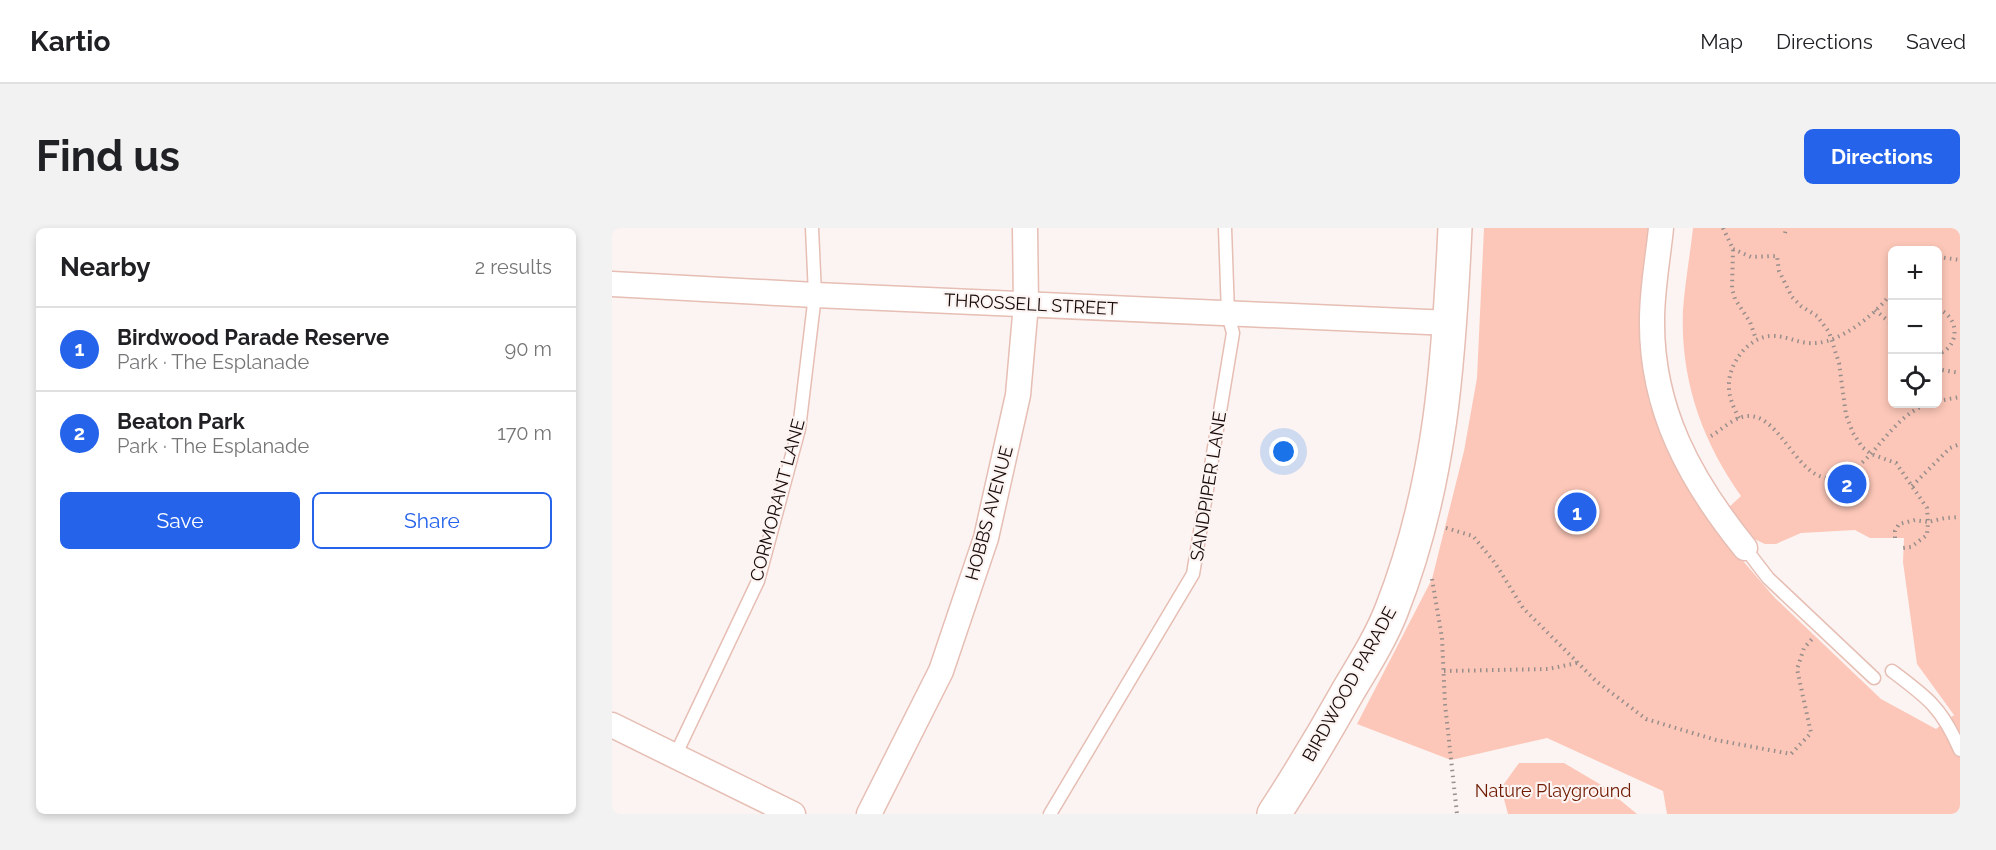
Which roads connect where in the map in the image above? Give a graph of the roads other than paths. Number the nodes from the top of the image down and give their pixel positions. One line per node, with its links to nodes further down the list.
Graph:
1 (812, 228): 7 (lane, CORMORANT LANE)
2 (1024, 228): 8 (street, HOBBS AVENUE)
3 (1226, 228): 9 (lane, SANDPIPER LANE)
4 (1455, 228): 10 (street, BIRDWOOD PARADE)
5 (1661, 228): 11 (street)
6 (612, 284): 7 (street, THROSSELL STREET)
7 (814, 296): 8 (street, THROSSELL STREET); 16 (lane, CORMORANT LANE)
8 (1026, 304): 9 (street, THROSSELL STREET); 18 (street, HOBBS AVENUE)
9 (1228, 314): 10 (street, THROSSELL STREET); 19 (lane, SANDPIPER LANE)
10 (1450, 323): 20 (street, BIRDWOOD PARADE)
11 (1745, 548): 13 (lane)
12 (1892, 671): 15 (lane)
13 (1874, 678)
14 (612, 725): 16 (street)
15 (1960, 750)
16 (675, 756): 17 (street)
17 (790, 813)
18 (870, 814)
19 (1050, 814)
20 (1274, 814)

